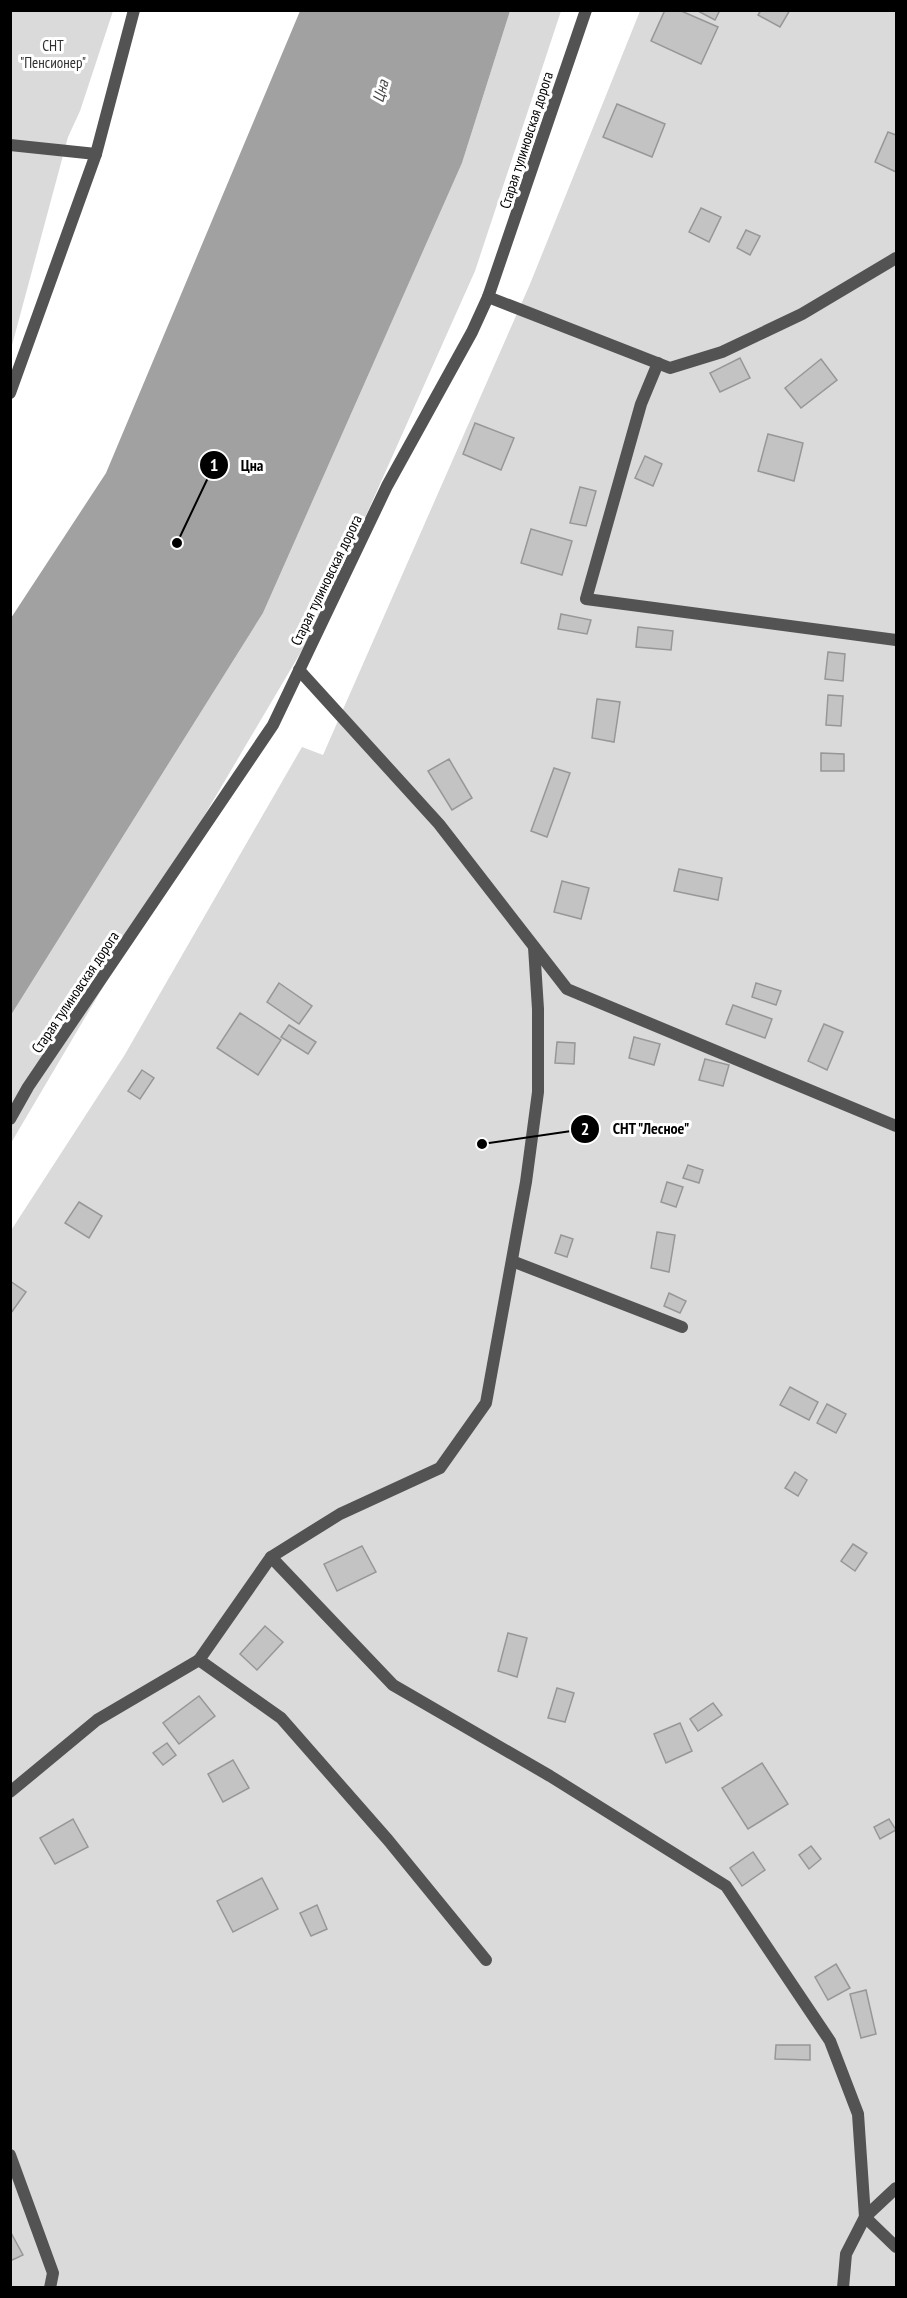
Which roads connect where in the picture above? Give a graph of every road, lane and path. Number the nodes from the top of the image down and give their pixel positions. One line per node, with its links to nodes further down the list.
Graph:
1 (134, 10): 4 (street)
2 (586, 10): 6 (street, Старая тулиновская дорога)
3 (10, 145): 4 (street)
4 (96, 154): 8 (street)
5 (897, 258): 7 (street)
6 (488, 297): 7 (street); 10 (street, Старая тулиновская дорога)
7 (658, 363): 9 (street)
8 (10, 393)
9 (897, 640)
10 (299, 670): 11 (street); 12 (street, Старая тулиновская дорога)
11 (534, 946): 13 (street); 14 (street)
12 (10, 1119)
13 (897, 1126)
14 (512, 1261): 15 (street); 16 (street)
15 (682, 1327)
16 (271, 1557): 17 (street); 22 (street)
17 (199, 1660): 18 (street); 19 (street)
18 (10, 1792)
19 (486, 1960)
20 (10, 2155): 24 (street)
21 (897, 2188): 22 (street)
22 (865, 2217): 23 (street); 25 (street)
23 (897, 2247)
24 (50, 2288)
25 (843, 2288)

